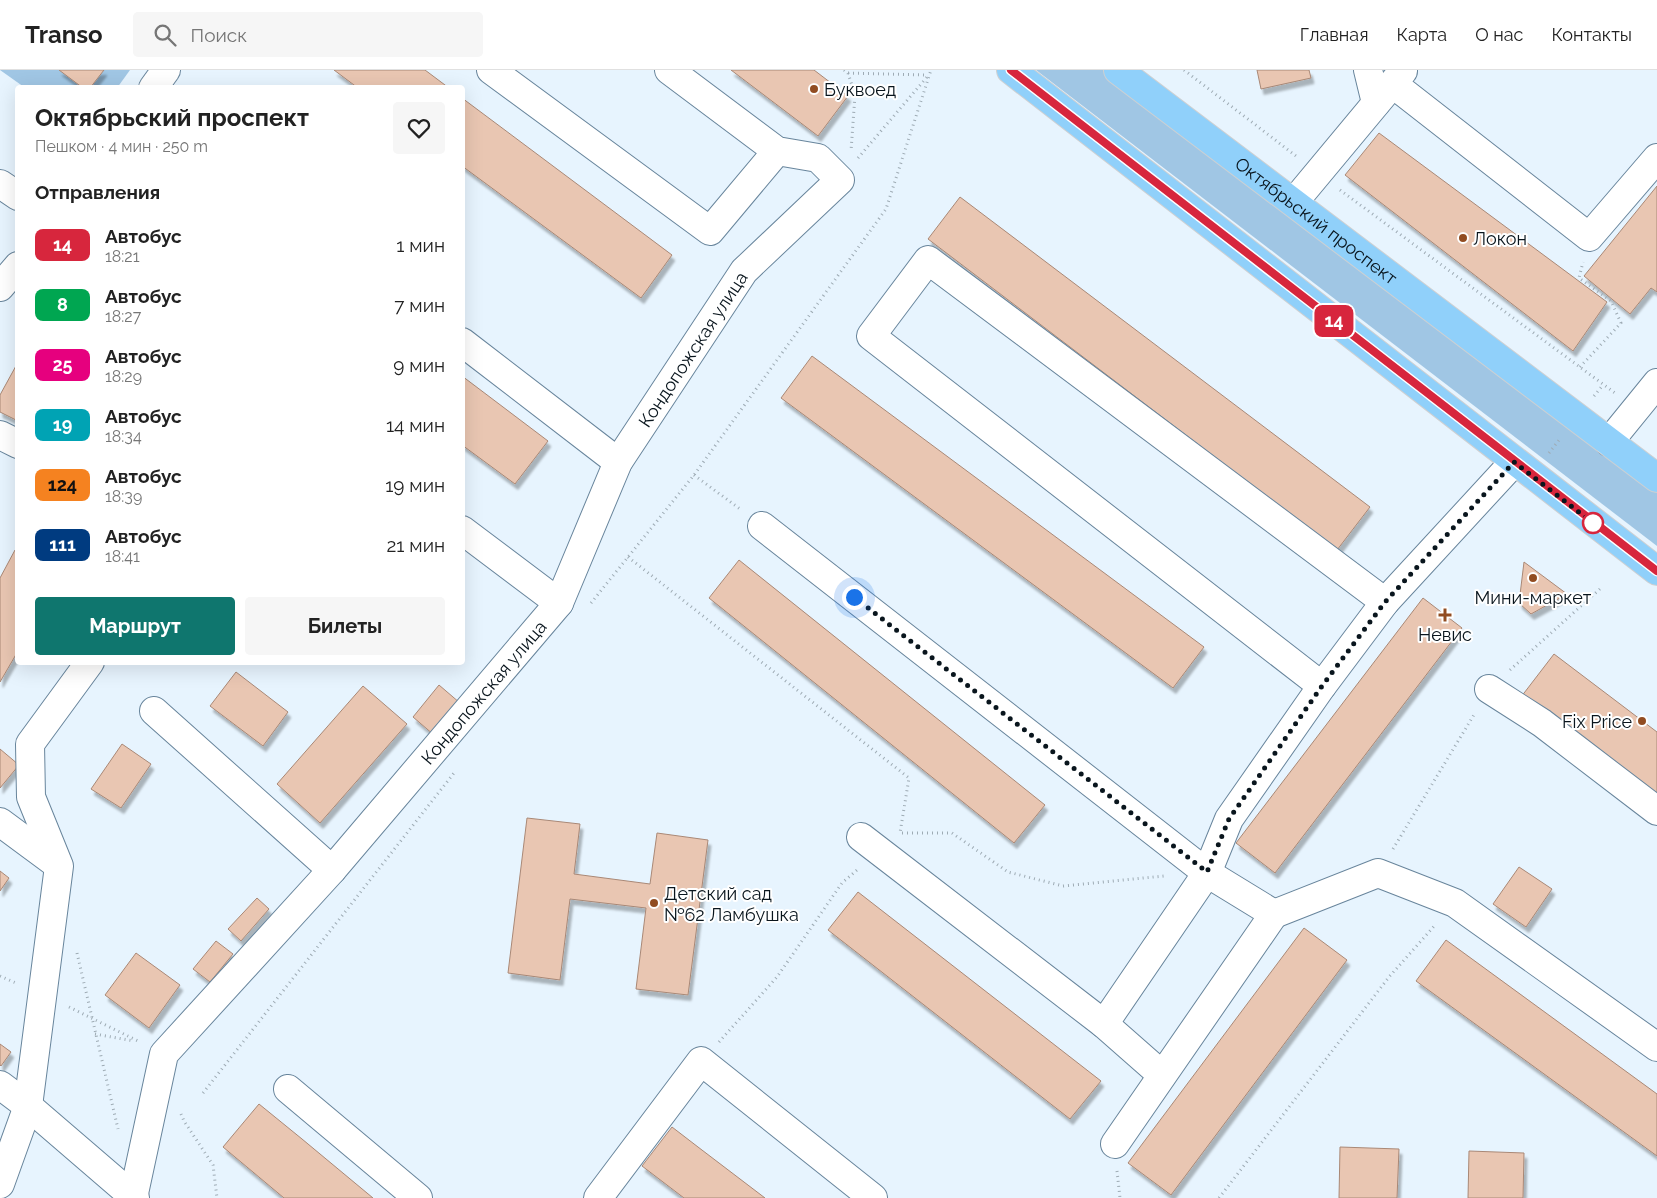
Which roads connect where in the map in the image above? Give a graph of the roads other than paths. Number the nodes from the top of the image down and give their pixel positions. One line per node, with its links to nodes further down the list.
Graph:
1 (166, 70): 7 (street)
2 (491, 70): 9 (street)
3 (669, 70): 9 (street)
4 (1011, 70): 22 (main road)
5 (1118, 70): 13 (main road, Октябрьский проспект)
6 (1368, 70): 8 (street)
7 (155, 85)
8 (1391, 86): 10 (street); 13 (street)
9 (776, 152): 21 (street, Кондопожская улица)
10 (1657, 158)
11 (0, 184): 12 (street)
12 (15, 194)
13 (1294, 202): 20 (main road, Октябрьский проспект)
14 (15, 270): 15 (street)
15 (0, 287)
16 (465, 344): 21 (street)
17 (1657, 383): 20 (street)
18 (0, 435): 19 (street)
19 (15, 442)
20 (1609, 442): 23 (main road, Октябрьский проспект)
21 (618, 462): 28 (street, Кондопожская улица)
22 (1514, 462): 26 (main road); 27 (street)
23 (1657, 478)
24 (762, 526): 38 (street)
25 (465, 532): 28 (street)
26 (1657, 571)
27 (1385, 602): 30 (street); 30 (street)
28 (559, 604): 37 (street, Кондопожская улица)
29 (88, 665): 36 (street)
30 (1322, 686): 38 (street)
31 (1490, 688): 33 (street)
32 (154, 711): 37 (street)
33 (1657, 811)
34 (0, 822): 36 (street)
35 (861, 836): 40 (street)
36 (59, 866): 45 (street)
37 (332, 870): 48 (street, Кондопожская улица)
38 (1207, 872): 39 (street); 40 (street)
39 (1274, 914): 41 (street); 42 (street)
40 (1104, 1024): 42 (street)
41 (1657, 1047)
42 (1162, 1075): 46 (street)
43 (0, 1085): 45 (street)
44 (288, 1089): 49 (street)
45 (28, 1106): 47 (street); 48 (street)
46 (1115, 1144)
47 (0, 1184)
48 (134, 1198)
49 (418, 1198)
50 (598, 1198): 51 (street)
51 (873, 1198)

